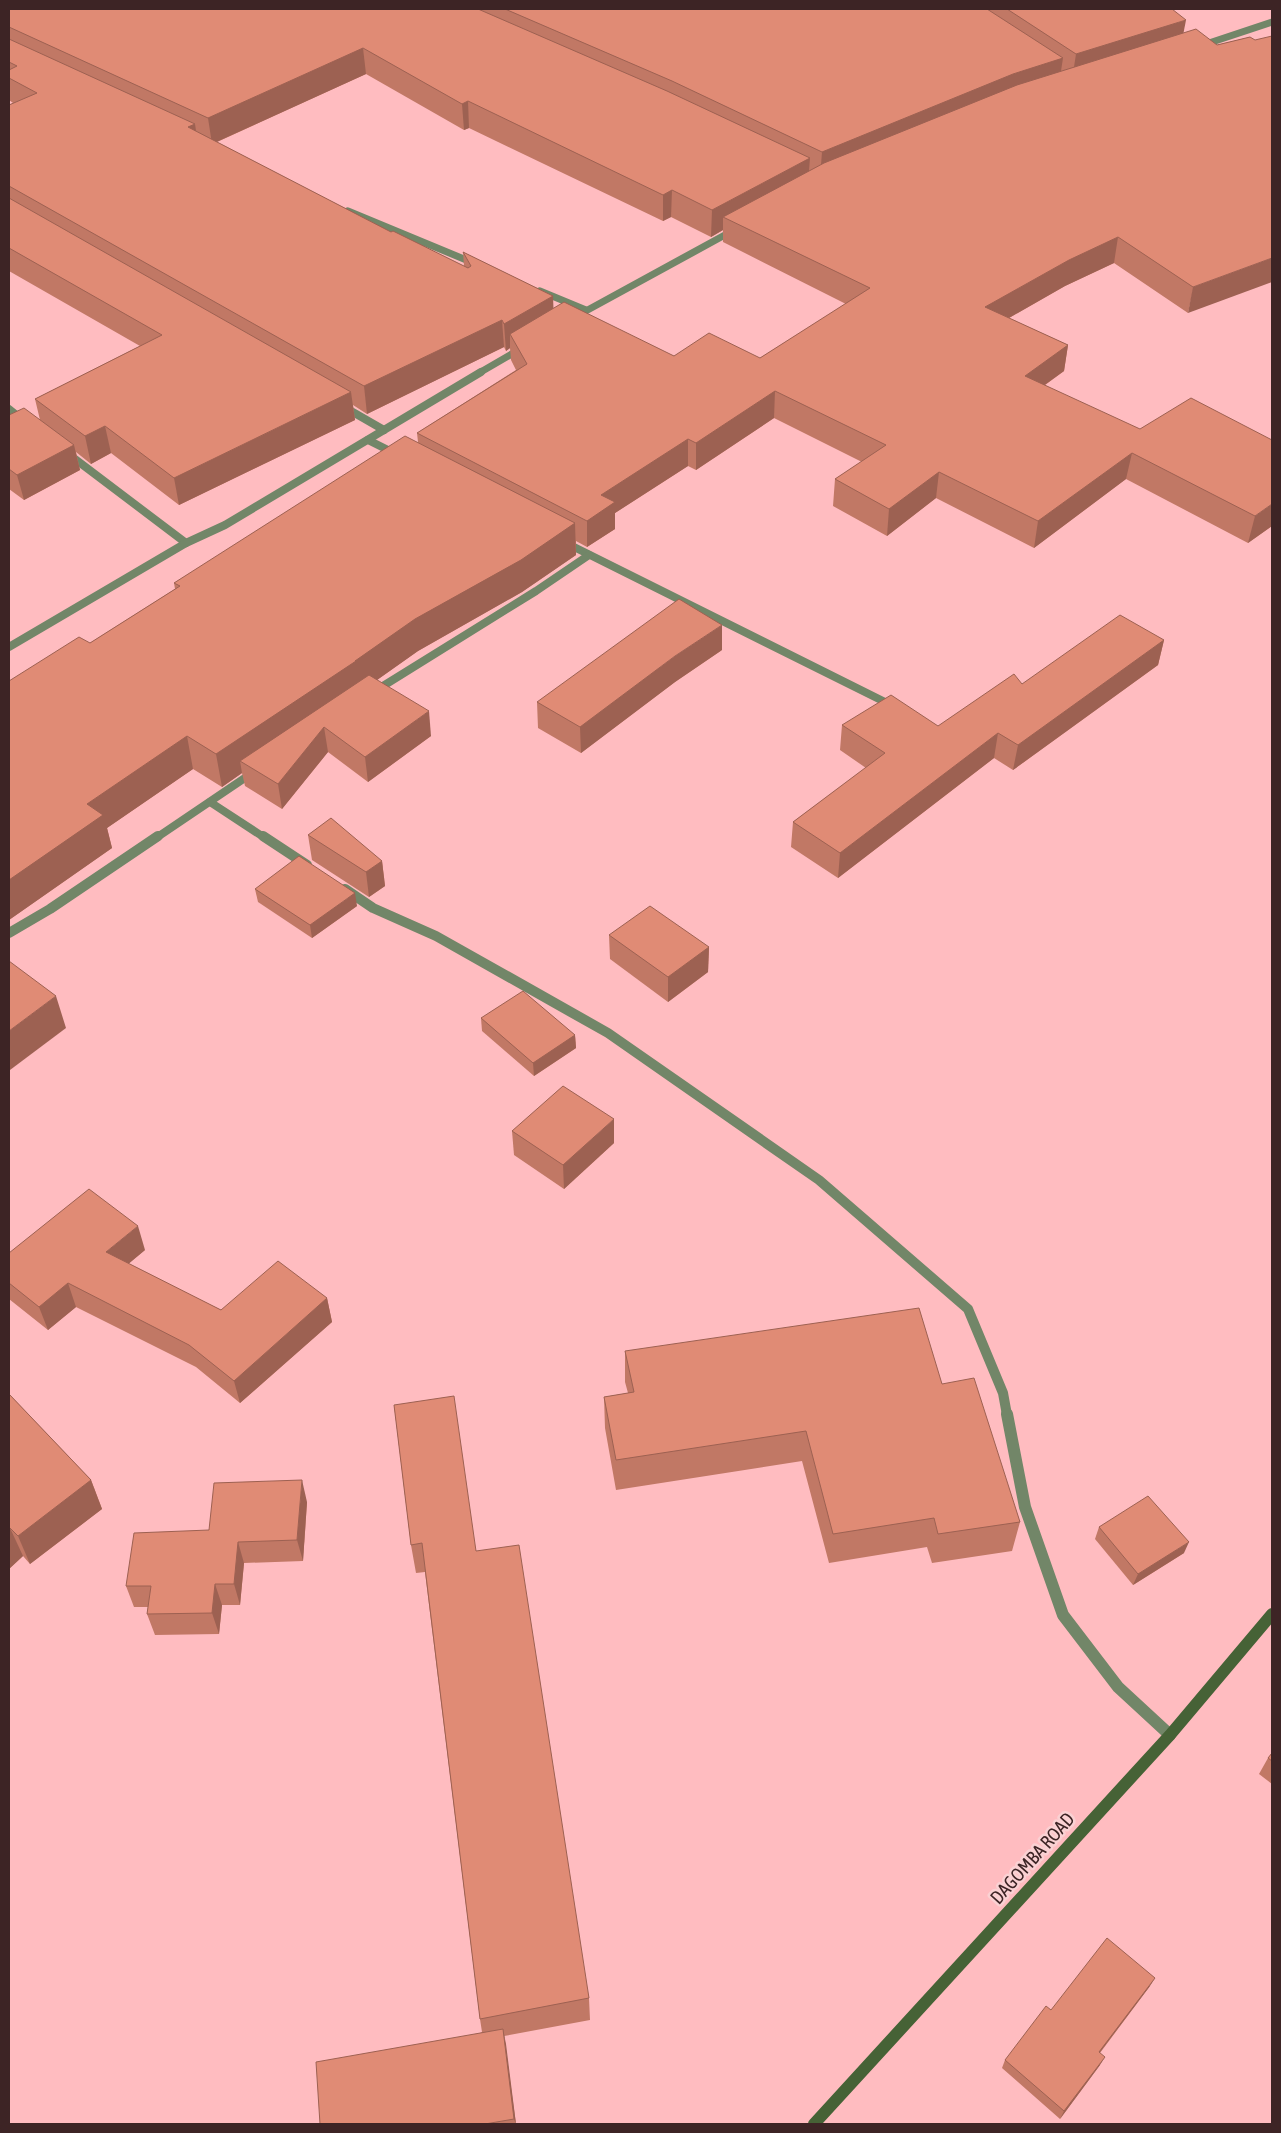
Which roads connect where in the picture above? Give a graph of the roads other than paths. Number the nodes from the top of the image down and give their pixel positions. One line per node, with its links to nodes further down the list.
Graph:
1 (1272, 22): 2 (street)
2 (1188, 50)
3 (344, 209): 5 (street)
4 (742, 226): 7 (street)
5 (488, 269)
6 (533, 288): 7 (street)
7 (586, 310): 8 (street)
8 (570, 320)
9 (527, 345): 13 (street)
10 (334, 402): 13 (street)
11 (9, 409): 12 (street)
12 (32, 426)
13 (384, 430): 14 (street)
14 (368, 440): 16 (street); 18 (street)
15 (63, 450): 18 (street)
16 (403, 458)
17 (554, 537): 19 (street)
18 (186, 543): 20 (street)
19 (589, 555): 21 (street); 22 (street)
20 (9, 647)
21 (363, 699)
22 (902, 710)
23 (266, 764): 24 (street)
24 (210, 802): 25 (street); 27 (street)
25 (316, 871)
26 (332, 881): 29 (street)
27 (9, 933)
28 (1272, 1614): 29 (street, DAGOMBA ROAD)
29 (1170, 1735): 30 (street, DAGOMBA ROAD)
30 (814, 2124)

